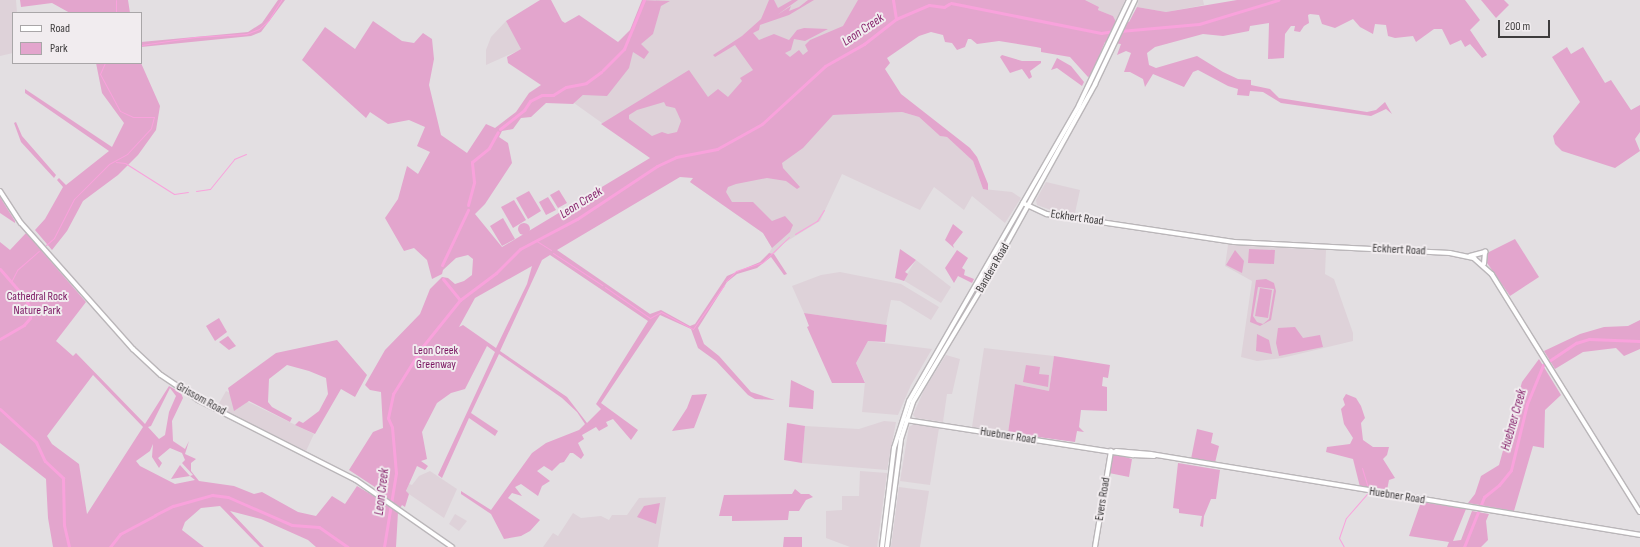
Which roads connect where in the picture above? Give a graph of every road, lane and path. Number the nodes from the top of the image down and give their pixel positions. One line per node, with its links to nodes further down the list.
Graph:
1 (1129, 0): 3 (main road, Bandera Road)
2 (1135, 0): 3 (main road, Bandera Road)
3 (1072, 121): 5 (main road, Bandera Road); 6 (main road, Bandera Road)
4 (0, 191): 17 (main road, Grissom Road)
5 (1023, 203): 6 (main road, Eckhert Road); 9 (main road, Bandera Road)
6 (1028, 206): 7 (main road, Eckhert Road); 9 (main road, Bandera Road)
7 (1469, 256): 8 (main road, Eckhert Road); 8 (main road)
8 (1485, 265): 13 (main road, Eckhert Road)
9 (928, 372): 10 (main road, Bandera Road); 11 (main road, Bandera Road)
10 (901, 420): 11 (main road, Huebner Road); 14 (main road, Bandera Road)
11 (906, 420): 12 (main road, Huebner Road); 15 (main road, Bandera Road)
12 (1113, 451): 16 (main road, Huebner Road); 20 (main road, Evers Road)
13 (1640, 512)
14 (886, 514): 15 (main road); 18 (main road, Bandera Road)
15 (891, 514): 19 (main road, Bandera Road)
16 (1639, 535)
17 (452, 547)
18 (882, 547)
19 (887, 547)
20 (1095, 547)

